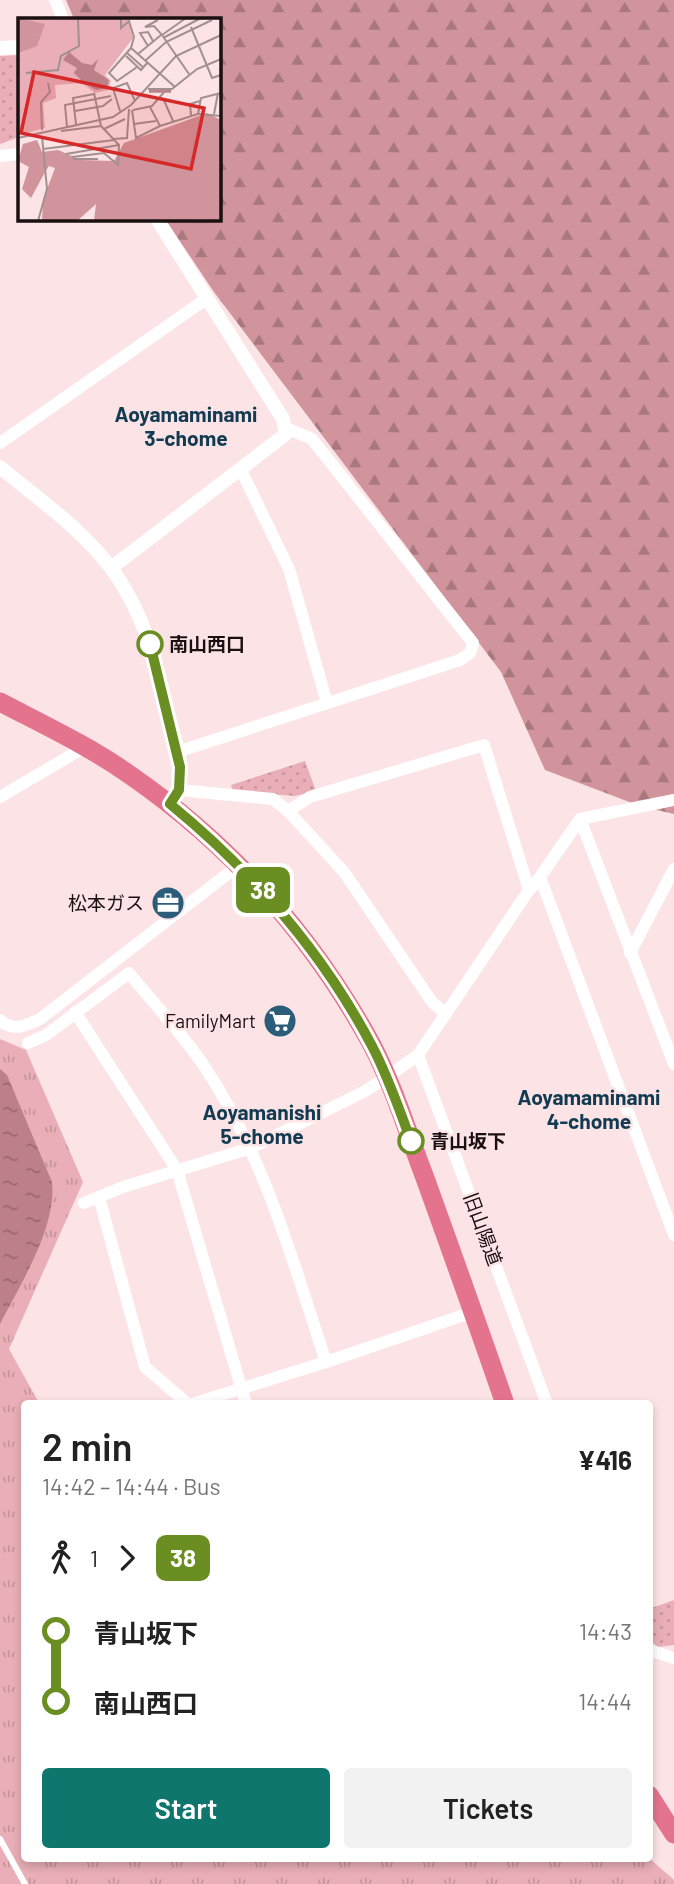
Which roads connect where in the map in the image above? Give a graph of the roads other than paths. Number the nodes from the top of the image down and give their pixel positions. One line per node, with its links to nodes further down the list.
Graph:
1 (55, 0): 2 (street)
2 (63, 18)
3 (18, 47): 4 (street)
4 (0, 48)
5 (18, 155): 6 (street)
6 (0, 156)
7 (158, 220): 8 (street)
8 (206, 299): 9 (street); 10 (street)
9 (286, 428): 12 (street); 15 (street)
10 (0, 443)
11 (0, 467): 13 (street)
12 (241, 470): 13 (street); 15 (street)
13 (111, 568): 17 (street)
14 (0, 702): 16 (highway)
15 (327, 703): 17 (street)
16 (85, 747): 18 (street); 19 (highway)
17 (177, 752): 19 (street)
18 (0, 797)
19 (175, 797): 21 (street); 23 (highway)
20 (674, 800): 22 (street)
21 (288, 811): 26 (street); 29 (street)
22 (580, 819): 25 (street); 27 (street)
23 (239, 865): 30 (street); 34 (highway)
24 (674, 869): 27 (street)
25 (540, 877): 26 (street); 39 (street)
26 (528, 890): 29 (street)
27 (630, 953): 33 (street)
28 (75, 1012): 31 (street); 35 (street); 36 (street)
29 (445, 1013): 32 (street)
30 (0, 1020)
31 (28, 1043)
32 (418, 1055): 34 (street); 47 (street, 旧山陽道)
33 (674, 1064)
34 (387, 1077): 35 (street); 40 (highway)
35 (251, 1148): 36 (street); 41 (street)
36 (177, 1170): 37 (street); 42 (street)
37 (99, 1197): 38 (street); 43 (street)
38 (84, 1203)
39 (674, 1234)
40 (473, 1312): 41 (street); 46 (highway)
41 (326, 1362): 42 (street)
42 (241, 1388): 44 (street); 45 (street)
43 (185, 1400)
44 (203, 1400)
45 (245, 1400)
46 (504, 1400)
47 (546, 1400)
48 (653, 1651): 49 (street)
49 (671, 1656)
50 (653, 1801): 51 (highway)
51 (674, 1834)
52 (0, 1839): 53 (lane)
53 (25, 1884)

